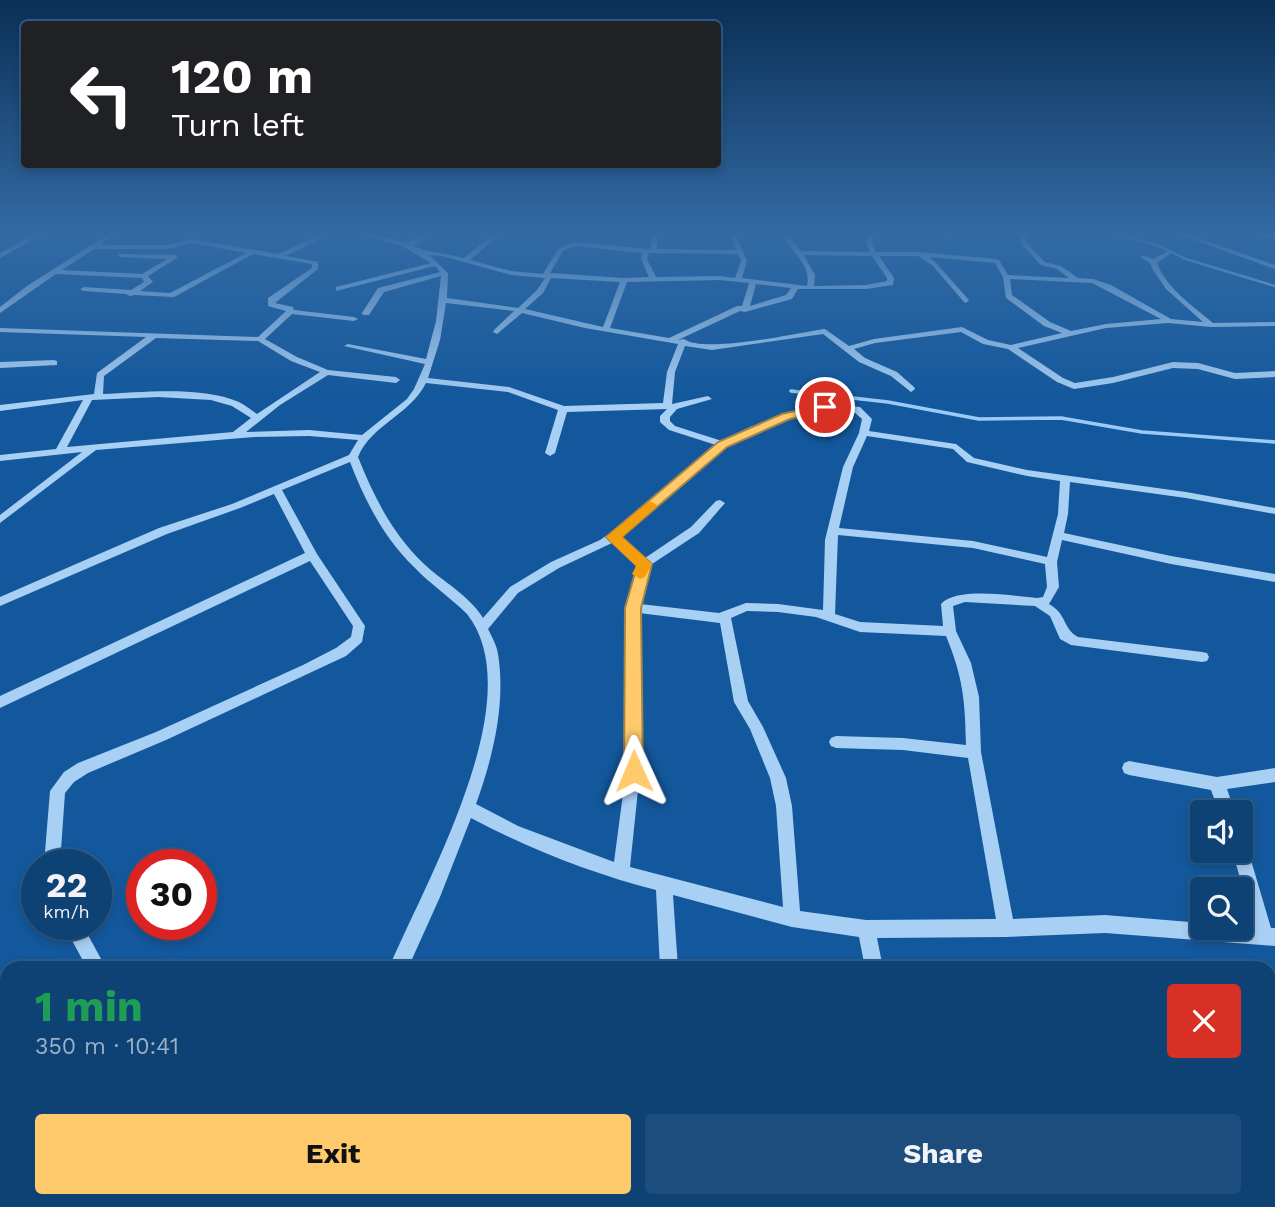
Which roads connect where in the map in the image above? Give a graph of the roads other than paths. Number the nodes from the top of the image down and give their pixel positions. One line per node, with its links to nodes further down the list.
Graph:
1 (29, 289): 21 (street)
2 (87, 289): 16 (street)
3 (137, 289): 16 (street)
4 (184, 289): 16 (street)
5 (287, 289): 22 (street)
6 (384, 289): 23 (street)
7 (444, 289): 17 (street)
8 (541, 289): 19 (street)
9 (621, 289): 28 (street)
10 (751, 289): 20 (street)
11 (794, 289): 20 (street)
12 (955, 289): 18 (street)
13 (1008, 289): 32 (street)
14 (1112, 289): 25 (street)
15 (1173, 289): 26 (street)
16 (130, 294)
17 (443, 300): 19 (street); 39 (street)
18 (965, 301)
19 (520, 310): 28 (street); 30 (street)
20 (745, 310): 34 (street)
21 (0, 311)
22 (290, 312): 24 (street); 33 (street)
23 (366, 313)
24 (354, 319)
25 (1168, 321): 26 (street); 32 (street)
26 (1212, 325): 27 (street)
27 (1273, 326)
28 (606, 329): 34 (street)
29 (0, 330): 31 (street)
30 (497, 332)
31 (155, 334): 33 (street); 47 (street)
32 (1071, 335): 37 (street)
33 (260, 339): 42 (street)
34 (671, 340): 35 (street)
35 (684, 341): 38 (street); 49 (street)
36 (348, 346): 39 (street)
37 (1011, 347): 38 (street); 43 (street)
38 (850, 348): 46 (street)
39 (429, 362): 45 (street)
40 (54, 363): 41 (street)
41 (0, 365)
42 (326, 372): 44 (street); 52 (street)
43 (1275, 374)
44 (396, 380)
45 (422, 380): 51 (street); 55 (street)
46 (911, 389)
47 (94, 397): 50 (street); 52 (street); 58 (street)
48 (708, 399): 49 (street)
49 (670, 407): 51 (street); 56 (street)
50 (0, 408)
51 (563, 409): 59 (street)
52 (257, 418): 54 (street)
53 (864, 433): 56 (street); 62 (street); 67 (street)
54 (236, 435): 55 (street); 57 (street)
55 (366, 438): 60 (street)
56 (723, 444): 69 (street)
57 (94, 447): 58 (street); 66 (street)
58 (60, 451): 61 (street)
59 (550, 453)
60 (353, 457): 63 (street); 79 (street)
61 (0, 458)
62 (1065, 480): 65 (street); 68 (street)
63 (276, 488): 70 (street); 74 (street)
64 (720, 503): 72 (street)
65 (1275, 511)
66 (0, 520)
67 (833, 531): 71 (street); 78 (street)
68 (1058, 536): 71 (street); 73 (street)
69 (613, 537): 72 (street); 79 (street)
70 (312, 555): 82 (street); 90 (street)
71 (1051, 562): 75 (street)
72 (645, 564): 76 (street)
73 (1275, 578)
74 (0, 602)
75 (1037, 602): 80 (street); 81 (street)
76 (633, 608): 77 (street); 92 (street)
77 (725, 617): 78 (street); 94 (street)
78 (829, 617): 80 (street)
79 (483, 627): 89 (street)
80 (950, 631): 84 (street)
81 (1202, 657)
82 (0, 702)
83 (836, 742): 84 (street)
84 (974, 752): 95 (street)
85 (1129, 768): 87 (street)
86 (1275, 775): 87 (street)
87 (1217, 784): 88 (street)
88 (1223, 800)
89 (467, 807): 92 (street); 100 (street)
90 (53, 849)
91 (1245, 863): 97 (street)
92 (621, 873): 93 (street)
93 (664, 884): 94 (street); 101 (street)
94 (792, 918): 96 (street)
95 (1006, 928): 96 (street); 97 (street)
96 (866, 929): 102 (street)
97 (1270, 936)
98 (81, 940): 99 (street)
99 (93, 961)
100 (401, 961)
101 (669, 961)
102 (873, 961)

